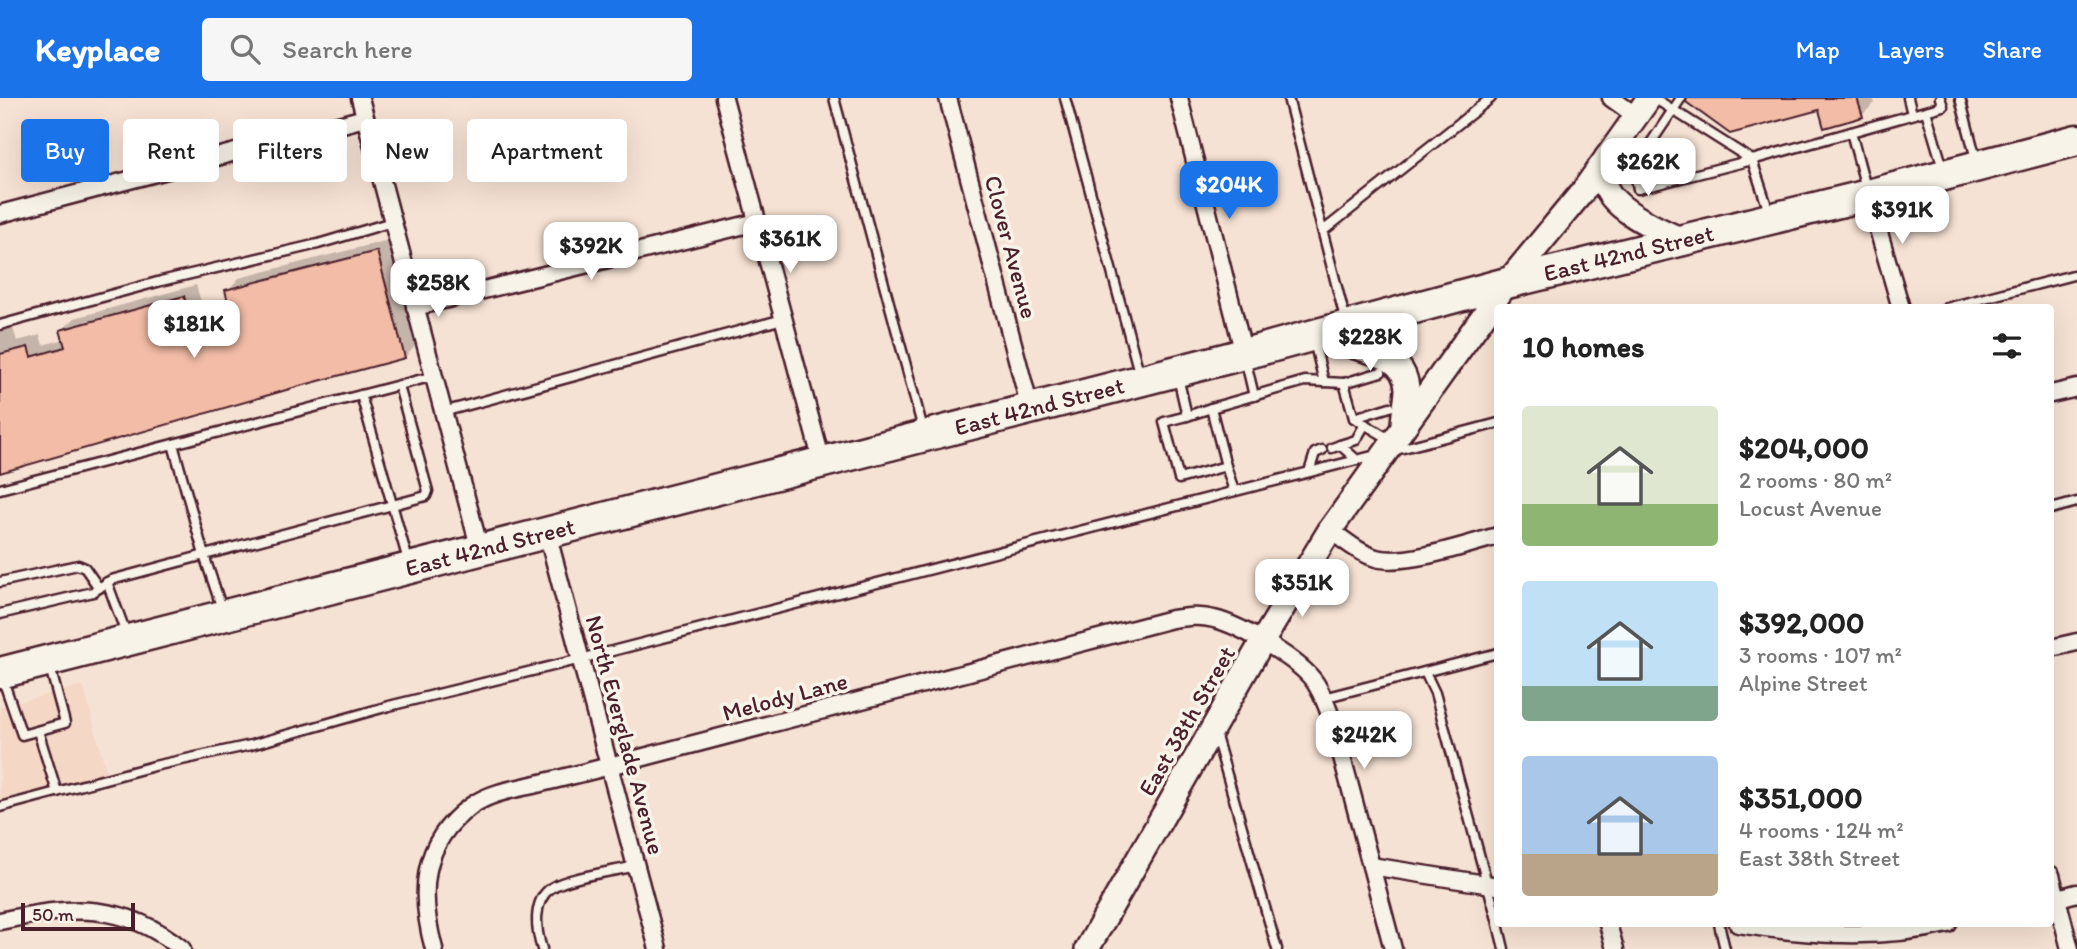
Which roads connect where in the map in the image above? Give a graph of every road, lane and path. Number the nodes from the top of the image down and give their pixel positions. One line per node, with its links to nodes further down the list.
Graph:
1 (360, 98): 18 (street)
2 (724, 98): 29 (street)
3 (834, 98): 60 (lane)
4 (948, 98): 53 (street, Clover Avenue)
5 (1065, 98): 44 (lane)
6 (1179, 98): 40 (street)
7 (1288, 98): 30 (lane)
8 (1491, 98): 30 (lane)
9 (1611, 98): 14 (street)
10 (1681, 98): 15 (lane)
11 (1908, 98): 17 (lane)
12 (1940, 98): 16 (lane)
13 (1960, 98): 23 (lane)
14 (1646, 104): 15 (lane); 21 (street, East 38th Street)
15 (1672, 111): 22 (lane); 22 (lane)
16 (1926, 111): 17 (lane); 24 (lane)
17 (1912, 114): 19 (lane)
18 (365, 118): 26 (street); 28 (street)
19 (1851, 132): 22 (lane); 25 (lane)
20 (2077, 140): 23 (highway, East 42nd Street)
21 (1607, 157): 31 (street); 33 (street, East 38th Street)
22 (1752, 160): 27 (lane)
23 (1978, 166): 24 (highway, East 42nd Street)
24 (1945, 175): 25 (highway, East 42nd Street)
25 (1868, 195): 27 (highway, East 42nd Street); 34 (street)
26 (0, 214)
27 (1771, 218): 31 (highway, East 42nd Street)
28 (393, 222): 36 (street); 38 (lane)
29 (757, 222): 36 (street); 37 (street)
30 (1322, 231): 39 (lane)
31 (1682, 240): 33 (highway, East 42nd Street)
32 (2077, 274): 35 (lane)
33 (1507, 283): 39 (highway, East 42nd Street); 61 (street, East 38th Street)
34 (1900, 304)
35 (1961, 304)
36 (415, 307): 43 (street)
37 (783, 319): 55 (lane); 65 (street)
38 (0, 325)
39 (1327, 331): 40 (highway, East 42nd Street); 45 (lane); 61 (street)
40 (1244, 354): 41 (highway, East 42nd Street); 51 (lane)
41 (1176, 371): 44 (highway, East 42nd Street); 56 (lane)
42 (1381, 372): 46 (lane)
43 (434, 376): 47 (lane); 55 (street)
44 (1141, 380): 53 (highway, East 42nd Street)
45 (1324, 382): 46 (lane); 51 (lane)
46 (1344, 383): 57 (lane)
47 (398, 386): 50 (lane); 71 (lane)
48 (2077, 388): 49 (street)
49 (2054, 393)
50 (361, 395): 62 (lane); 71 (lane)
51 (1254, 396): 54 (lane)
52 (1390, 407): 57 (lane)
53 (1030, 408): 60 (highway, East 42nd Street)
54 (1211, 408): 56 (lane); 66 (lane)
55 (443, 412): 76 (street)
56 (1187, 416): 66 (lane)
57 (1354, 418): 58 (lane)
58 (1365, 424): 61 (lane); 64 (lane)
59 (1494, 425): 61 (lane)
60 (925, 436): 65 (highway, East 42nd Street)
61 (1394, 441): 64 (lane); 73 (street, East 38th Street)
62 (173, 444): 68 (lane); 77 (lane)
63 (1322, 450): 67 (lane)
64 (1357, 460): 67 (lane)
65 (821, 462): 74 (highway, East 42nd Street)
66 (1226, 466): 69 (lane)
67 (1309, 472): 69 (lane)
68 (0, 489)
69 (1234, 491): 95 (lane)
70 (2077, 502): 72 (lane)
71 (392, 506): 77 (lane); 79 (lane)
72 (2054, 508)
73 (1330, 530): 75 (street); 91 (street, East 38th Street)
74 (547, 533): 76 (highway, East 42nd Street); 95 (street, North Everglade Avenue)
75 (1494, 537)
76 (480, 550): 79 (highway, East 42nd Street)
77 (204, 555): 84 (lane); 89 (lane)
78 (60, 568): 80 (lane); 81 (lane); 86 (lane)
79 (410, 568): 89 (highway, East 42nd Street)
80 (37, 573): 82 (lane); 85 (lane)
81 (62, 578)
82 (11, 580): 83 (lane); 87 (lane)
83 (0, 582)
84 (107, 582): 86 (lane); 90 (lane)
85 (40, 584)
86 (99, 588): 88 (lane)
87 (13, 591)
88 (0, 614)
89 (224, 616): 90 (highway, East 42nd Street)
90 (128, 640): 96 (highway, East 42nd Street)
91 (1262, 642): 99 (street, Melody Lane); 100 (street, East 38th Street); 102 (street, Melody Lane)
92 (2077, 642): 93 (street)
93 (2054, 648)
94 (1494, 654): 98 (lane)
95 (581, 659): 102 (street, North Everglade Avenue); 103 (lane)
96 (49, 661): 97 (highway, East 42nd Street); 101 (lane)
97 (0, 672): 101 (lane)
98 (1425, 672): 99 (lane); 107 (lane)
99 (1322, 698): 106 (street, Melody Lane)
100 (1213, 727): 116 (street, East 38th Street); 121 (lane)
101 (38, 731): 103 (lane)
102 (609, 766): 105 (street, North Everglade Avenue); 118 (street, Melody Lane)
103 (57, 792): 104 (lane)
104 (0, 807)
105 (636, 866): 119 (lane); 120 (street, North Everglade Avenue)
106 (1371, 866): 107 (street); 122 (street, Melody Lane)
107 (1493, 885)
108 (2077, 893): 109 (street)
109 (2054, 899): 126 (street)
110 (0, 921): 117 (street)
111 (1499, 927): 123 (lane)
112 (1609, 927): 124 (street)
113 (1720, 927): 125 (lane)
114 (1768, 927): 115 (street)
115 (1934, 927)
116 (1093, 946)
117 (182, 949)
118 (434, 949)
119 (542, 949)
120 (658, 949)
121 (1277, 949)
122 (1393, 949)
123 (1504, 949)
124 (1615, 949)
125 (1725, 949)
126 (2070, 949)

